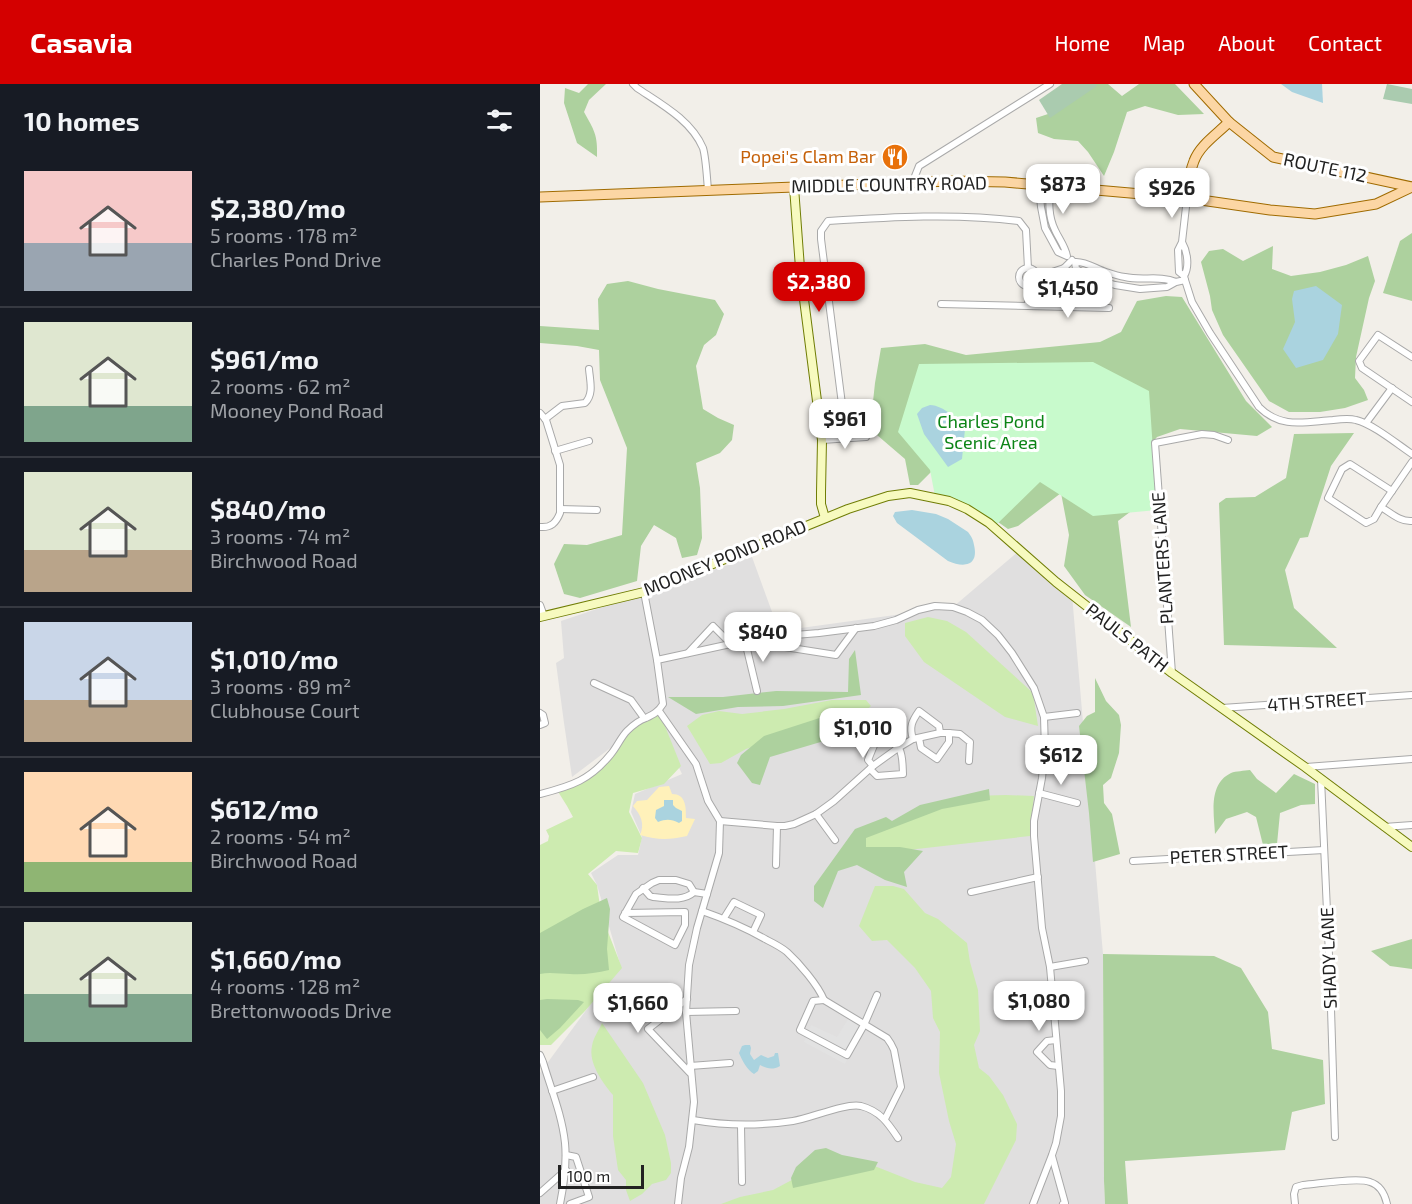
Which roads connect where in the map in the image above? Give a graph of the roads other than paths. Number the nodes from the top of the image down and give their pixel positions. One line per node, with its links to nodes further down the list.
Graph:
1 (633, 84): 10 (street)
2 (1050, 84): 5 (street)
3 (1194, 84): 4 (main road, ROUTE 112)
4 (1229, 122): 9 (main road, ROUTE 112); 12 (main road)
5 (913, 181): 6 (main road, MIDDLE COUNTRY ROAD); 8 (main road, MIDDLE COUNTRY ROAD)
6 (1039, 185): 7 (main road, MIDDLE COUNTRY ROAD); 13 (street)
7 (1050, 186): 12 (main road, MIDDLE COUNTRY ROAD); 13 (street)
8 (794, 187): 10 (main road, MIDDLE COUNTRY ROAD); 31 (street, MOONEY POND ROAD)
9 (1412, 187): 12 (main road, MIDDLE COUNTRY ROAD)
10 (708, 190): 11 (main road, MIDDLE COUNTRY ROAD)
11 (540, 198)
12 (1187, 198): 17 (street)
13 (1071, 259): 15 (street); 17 (street)
14 (1028, 268): 16 (street); 19 (street); 27 (street)
15 (1064, 268): 16 (street); 18 (street)
16 (1038, 274): 18 (street)
17 (1184, 278): 29 (street)
18 (1036, 283): 19 (street)
19 (1029, 287): 21 (street)
20 (941, 304): 21 (street)
21 (1028, 306): 22 (street)
22 (1108, 308)
23 (1412, 357): 25 (street)
24 (589, 369): 28 (street)
25 (1392, 388): 26 (street); 29 (street)
26 (1412, 402)
27 (843, 412)
28 (542, 416): 34 (street)
29 (1366, 423): 35 (street)
30 (866, 437): 31 (street)
31 (822, 440): 41 (street, MOONEY POND ROAD)
32 (1228, 440): 53 (street, PLANTERS LANE)
33 (589, 441): 34 (street)
34 (555, 451): 39 (street)
35 (1412, 454)
36 (1412, 462): 37 (street)
37 (1392, 491): 38 (street); 38 (street)
38 (1382, 507): 42 (street)
39 (560, 509): 40 (street); 43 (street)
40 (597, 510)
41 (825, 518): 44 (street, MOONEY POND ROAD); 53 (street, PAULS PATH)
42 (1412, 521)
43 (540, 527)
44 (644, 592): 46 (street, MOONEY POND ROAD); 52 (street)
45 (540, 605): 46 (street)
46 (542, 617)
47 (856, 628): 48 (street); 48 (street); 61 (street)
48 (776, 636): 49 (street)
49 (745, 640): 50 (street); 55 (street)
50 (731, 644): 51 (street); 51 (street)
51 (688, 653): 52 (street)
52 (657, 660): 58 (street)
53 (1172, 673): 57 (street, PAULS PATH)
54 (594, 682): 62 (street)
55 (757, 691)
56 (1412, 695): 57 (street, 4TH STREET)
57 (1221, 708): 71 (street, PAULS PATH)
58 (659, 711): 62 (street); 77 (street)
59 (540, 713): 63 (street)
60 (1077, 713): 61 (street)
61 (1044, 717): 74 (street)
62 (644, 718): 73 (street)
63 (540, 725)
64 (940, 733): 65 (street); 66 (street); 66 (street)
65 (948, 733): 66 (street); 69 (street)
66 (916, 739): 67 (street)
67 (898, 748): 70 (street); 70 (street); 70 (street)
68 (1412, 759): 71 (street)
69 (969, 761)
70 (872, 767): 76 (street)
71 (1305, 767): 72 (street, PAULS PATH)
72 (1321, 779): 80 (street, PAULS PATH); 83 (street, SHADY LANE)
73 (540, 794)
74 (1039, 794): 75 (street); 86 (street)
75 (1077, 802)
76 (816, 814): 79 (street); 81 (street)
77 (720, 820): 79 (street); 90 (street)
78 (1412, 825): 80 (street)
79 (777, 826): 85 (street)
80 (1384, 827): 82 (street, PAULS PATH)
81 (835, 840)
82 (1412, 847)
83 (1324, 850): 84 (street, PETER STREET); 115 (street, SHADY LANE)
84 (1133, 861)
85 (776, 865)
86 (1038, 877): 89 (street); 98 (street)
87 (643, 888): 88 (street); 88 (street); 92 (street)
88 (694, 892): 90 (street)
89 (971, 892)
90 (707, 894): 91 (street)
91 (702, 911): 93 (street); 95 (street)
92 (625, 913): 94 (street); 94 (street)
93 (724, 918): 96 (street); 96 (street)
94 (685, 925): 95 (street)
95 (697, 928): 100 (street)
96 (753, 932): 101 (street)
97 (1085, 961): 98 (street)
98 (1050, 967): 105 (street)
99 (877, 995): 104 (street)
100 (687, 999): 103 (street); 109 (street)
101 (824, 1000): 104 (street); 104 (street)
102 (736, 1011): 103 (street)
103 (686, 1012): 109 (street)
104 (864, 1025): 112 (street)
105 (1056, 1040): 108 (street); 108 (street)
106 (540, 1055): 111 (street)
107 (730, 1063): 109 (street)
108 (1058, 1066): 118 (street)
109 (690, 1070): 113 (street)
110 (593, 1077): 111 (street)
111 (552, 1091): 117 (street)
112 (885, 1119): 114 (street); 116 (street)
113 (693, 1120): 114 (street); 124 (street)
114 (741, 1126): 120 (street)
115 (1335, 1137)
116 (898, 1138)
117 (566, 1155): 119 (street); 123 (street)
118 (1052, 1155): 125 (street); 126 (street)
119 (566, 1170): 121 (street); 122 (street)
120 (742, 1182)
121 (540, 1193)
122 (560, 1204)
123 (570, 1204)
124 (678, 1204)
125 (1033, 1204)
126 (1063, 1204)
127 (1295, 1204): 128 (street)
128 (1386, 1204)

